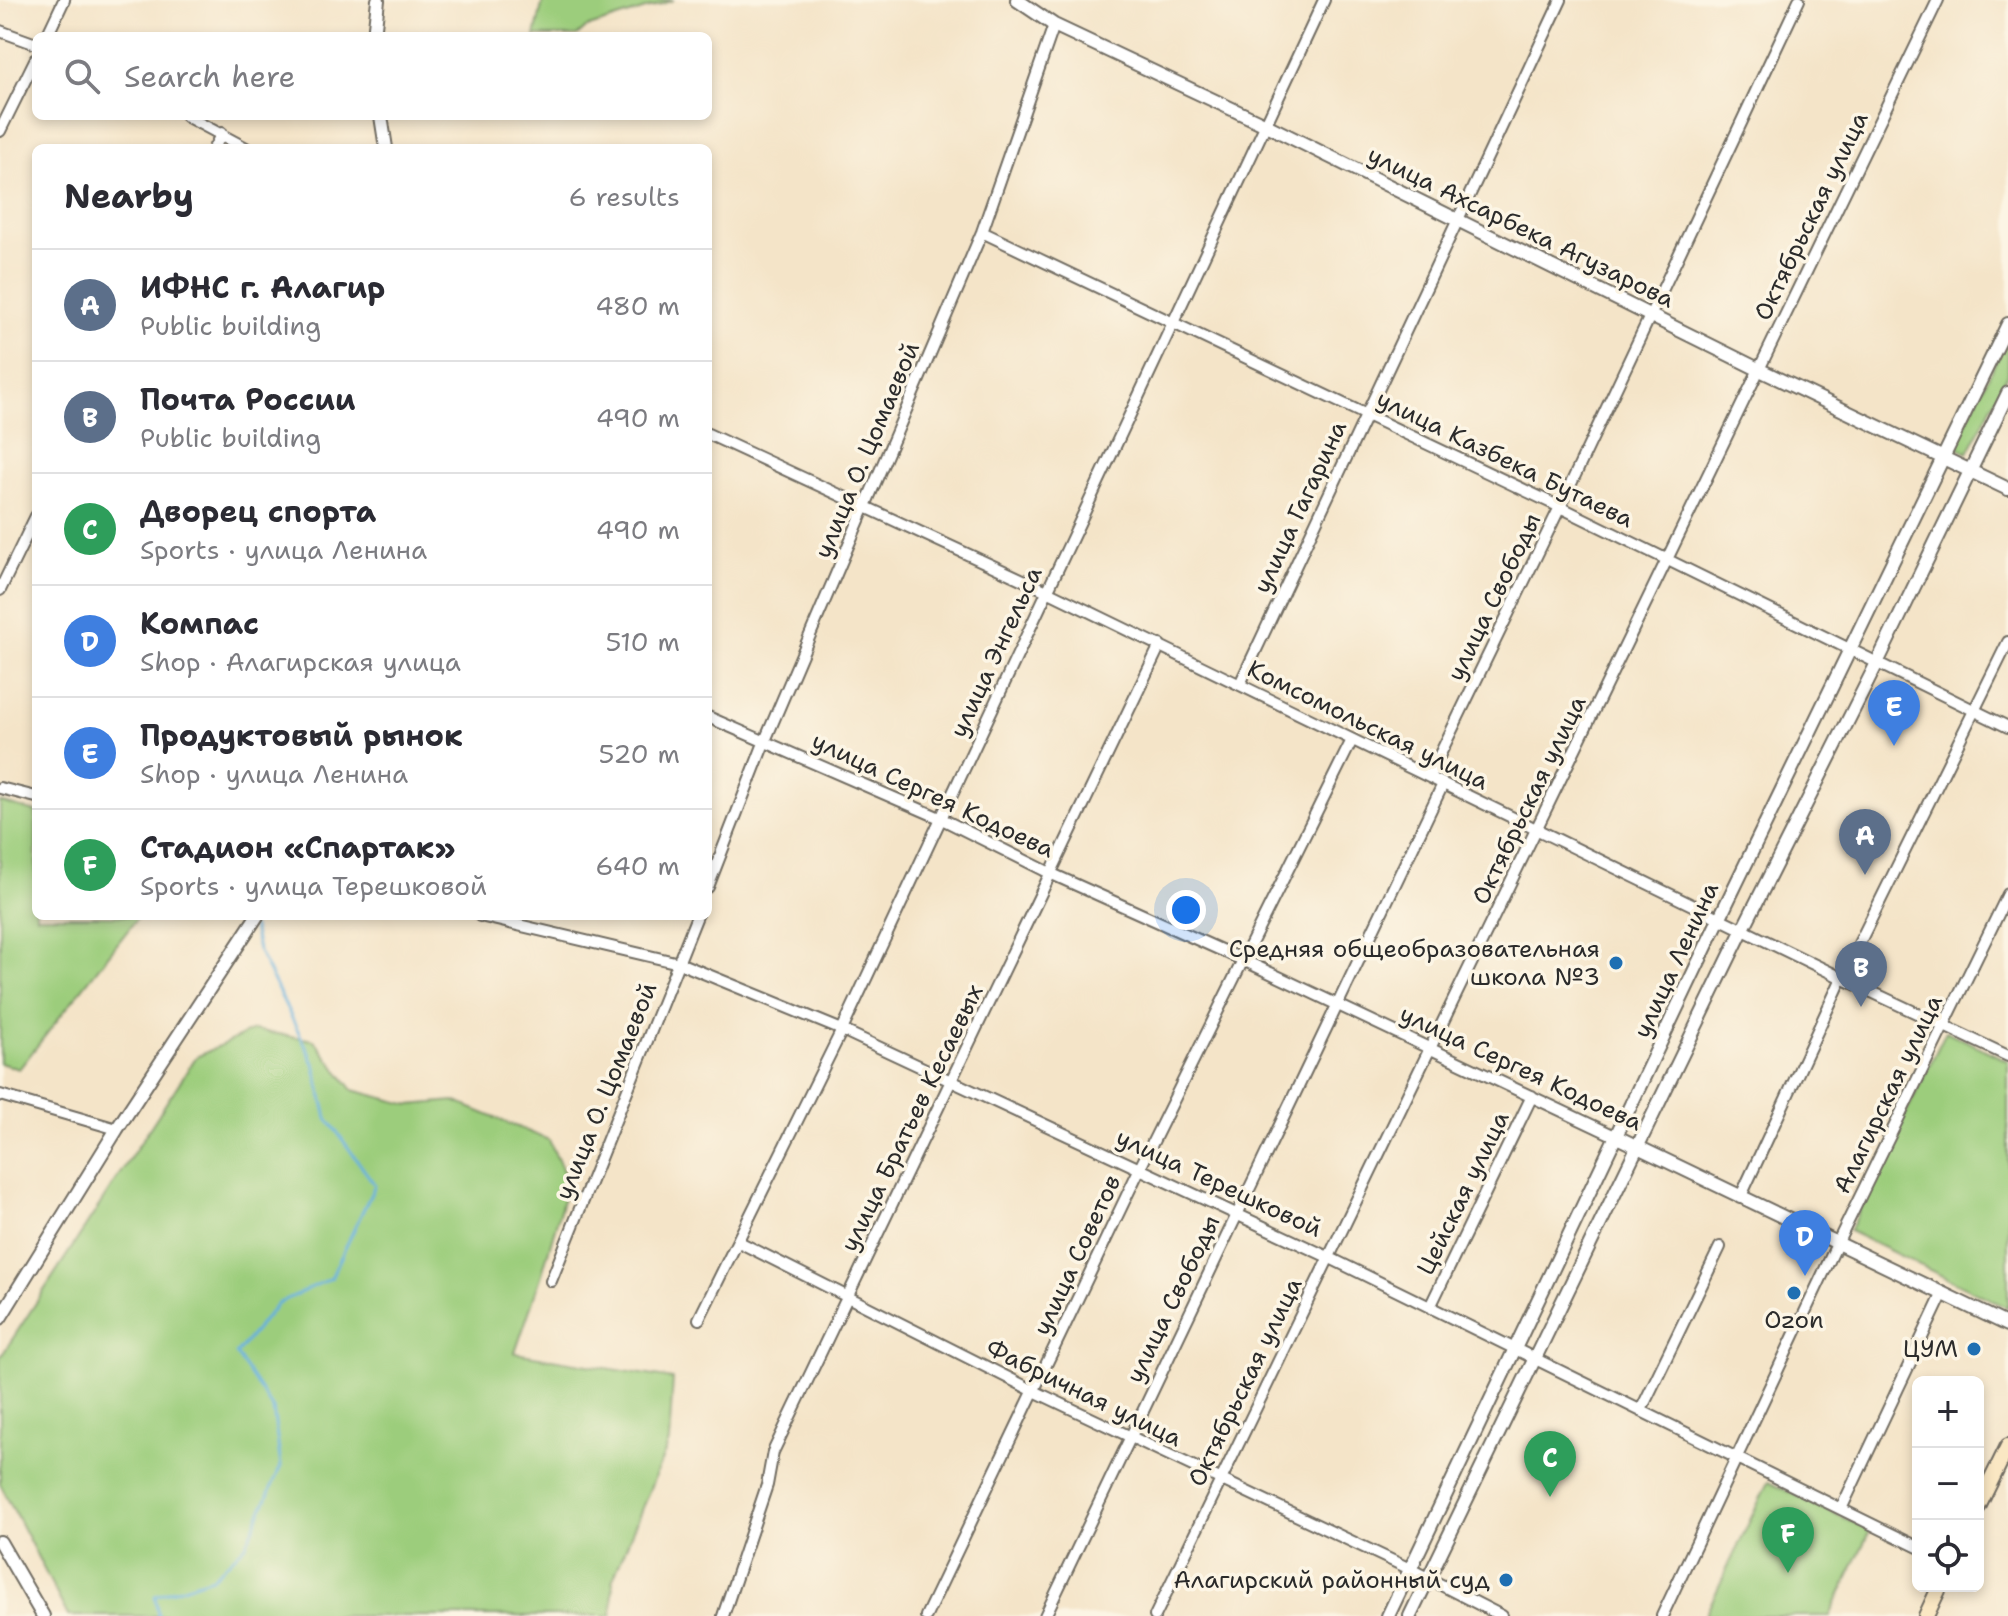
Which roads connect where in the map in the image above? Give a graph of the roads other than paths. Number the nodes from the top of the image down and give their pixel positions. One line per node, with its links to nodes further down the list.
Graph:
1 (64, 0): 10 (street)
2 (378, 0): 11 (street)
3 (1017, 0): 8 (street, улица Ахсарбека Агузарова)
4 (1324, 0): 16 (street, улица Энгельса)
5 (1561, 0): 22 (street, улица Гагарина)
6 (1799, 0): 24 (street, улица Свободы)
7 (1938, 0): 27 (street, Октябрьская улица)
8 (1054, 25): 16 (street, улица Ахсарбека Агузарова); 23 (street, улица О. Цомаевой)
9 (0, 31): 12 (street)
10 (49, 32)
11 (374, 32)
12 (32, 43)
13 (32, 66): 17 (street)
14 (194, 120): 18 (street)
15 (382, 120): 21 (street)
16 (1266, 125): 22 (street, улица Ахсарбека Агузарова); 25 (street, улица Энгельса)
17 (0, 131)
18 (222, 133): 19 (street); 20 (street)
19 (216, 144)
20 (240, 144)
21 (385, 144)
22 (1458, 220): 24 (street, улица Ахсарбека Агузарова); 29 (street, улица Гагарина)
23 (982, 232): 25 (street, улица Казбека Бутаева); 34 (street, улица О. Цомаевой)
24 (1651, 316): 27 (street, улица Ахсарбека Агузарова); 35 (street, улица Свободы)
25 (1174, 323): 29 (street, улица Казбека Бутаева); 39 (street, улица Энгельса)
26 (2008, 324): 31 (street, улица Ленина)
27 (1760, 370): 31 (street, улица Ахсарбека Агузарова); 37 (street, Октябрьская улица)
28 (2008, 393): 32 (street, улица Ленина)
29 (1366, 414): 35 (street, улица Казбека Бутаева); 44 (street, улица Гагарина)
30 (712, 436): 34 (street, Комсомольская улица)
31 (1942, 458): 32 (street, улица Ахсарбека Агузарова); 42 (street, улица Ленина)
32 (1969, 471): 33 (street, улица Ахсарбека Агузарова); 43 (street, улица Ленина)
33 (2008, 489)
34 (864, 505): 39 (street, Комсомольская улица); 49 (street, улица О. Цомаевой)
35 (1560, 507): 37 (street, улица Казбека Бутаева); 50 (street, улица Свободы)
36 (32, 524): 38 (street)
37 (1667, 559): 42 (street, улица Казбека Бутаева); 55 (street, Октябрьская улица)
38 (0, 590)
39 (1047, 591): 41 (street, Комсомольская улица); 54 (street, улица Энгельса)
40 (2008, 642): 45 (street)
41 (1160, 645): 44 (street, Комсомольская улица); 56 (street, улица Братьев Кесаевых)
42 (1850, 650): 43 (street, улица Казбека Бутаева); 59 (street, улица Ленина)
43 (1877, 663): 45 (street, улица Казбека Бутаева); 63 (street, улица Ленина)
44 (1240, 684): 48 (street, Комсомольская улица)
45 (1973, 710): 47 (street, улица Казбека Бутаева); 66 (street)
46 (712, 719): 49 (street, улица Сергея Кодоева)
47 (2008, 727)
48 (1352, 740): 50 (street, Комсомольская улица); 64 (street, улица Советов)
49 (764, 743): 54 (street, улица Сергея Кодоева); 57 (street, улица О. Цомаевой)
50 (1429, 777): 51 (street, Комсомольская улица)
51 (1443, 784): 55 (street, Комсомольская улица); 67 (street, улица Свободы)
52 (0, 788): 53 (street)
53 (32, 796)
54 (940, 818): 56 (street, улица Сергея Кодоева); 69 (street, улица Энгельса)
55 (1537, 829): 59 (street, Комсомольская улица); 70 (street, Октябрьская улица)
56 (1052, 874): 64 (street, улица Сергея Кодоева); 72 (street, улица Братьев Кесаевых)
57 (712, 877)
58 (2008, 894): 68 (street, Алагирская улица)
59 (1720, 917): 63 (street, Комсомольская улица); 76 (street, улица Ленина)
60 (254, 920): 75 (street)
61 (497, 920): 65 (street, улица Терешковой)
62 (695, 920): 65 (street, улица О. Цомаевой)
63 (1743, 929): 66 (street, Комсомольская улица); 77 (street, улица Ленина)
64 (1243, 960): 67 (street, улица Сергея Кодоева); 78 (street, улица Советов)
65 (679, 963): 69 (street, улица Терешковой); 85 (street, улица О. Цомаевой)
66 (1842, 978): 68 (street, Комсомольская улица); 79 (street)
67 (1336, 1005): 70 (street, улица Сергея Кодоева); 80 (street, улица Свободы)
68 (1943, 1025): 71 (street, Комсомольская улица); 82 (street, Алагирская улица)
69 (842, 1030): 72 (street, улица Терешковой); 81 (street, улица Энгельса)
70 (1430, 1048): 74 (street, улица Сергея Кодоева); 84 (street, Октябрьская улица)
71 (2008, 1056)
72 (951, 1080): 78 (street, улица Терешковой); 87 (street, улица Братьев Кесаевых)
73 (0, 1095): 75 (street)
74 (1532, 1096): 76 (street, улица Сергея Кодоева); 88 (street, Цейская улица)
75 (117, 1129): 89 (street)
76 (1617, 1137): 77 (street, улица Сергея Кодоева); 92 (street, улица Ленина)
77 (1638, 1148): 79 (street, улица Сергея Кодоева); 93 (street, улица Ленина)
78 (1140, 1168): 80 (street, улица Терешковой); 94 (street, улица Советов)
79 (1740, 1198): 82 (street, улица Сергея Кодоева)
80 (1237, 1214): 84 (street, улица Терешковой); 96 (street, улица Свободы)
81 (739, 1242): 87 (street, Фабричная улица); 90 (street, улица Энгельса)
82 (1837, 1244): 86 (street, улица Сергея Кодоева); 98 (street, Алагирская улица)
83 (1720, 1247): 95 (street)
84 (1328, 1257): 88 (street, улица Терешковой); 99 (street, Октябрьская улица)
85 (551, 1281)
86 (1943, 1293): 91 (street, улица Сергея Кодоева); 101 (street)
87 (848, 1297): 94 (street, Фабричная улица); 108 (street, улица Братьев Кесаевых)
88 (1430, 1307): 92 (street, улица Терешковой)
89 (0, 1318)
90 (699, 1319)
91 (2008, 1325)
92 (1515, 1350): 93 (street, улица Терешковой); 104 (street, улица Ленина)
93 (1535, 1359): 95 (street, улица Терешковой); 105 (street, улица Ленина)
94 (1034, 1391): 96 (street, Фабричная улица); 109 (street, улица Советов)
95 (1641, 1410): 98 (street, улица Терешковой)
96 (1129, 1437): 99 (street, Фабричная улица); 110 (street, улица Свободы)
97 (2008, 1446): 100 (main road)
98 (1738, 1457): 101 (street, улица Терешковой); 115 (street, Алагирская улица)
99 (1220, 1481): 104 (street, Фабричная улица); 111 (street, Октябрьская улица)
100 (1984, 1495)
101 (1841, 1509): 103 (street, улица Терешковой)
102 (0, 1542): 107 (street)
103 (1912, 1544)
104 (1410, 1569): 105 (street, Фабричная улица); 112 (street, улица Ленина)
105 (1428, 1579): 113 (street, улица Ленина); 114 (street, Фабричная улица)
106 (1937, 1592): 116 (main road)
107 (43, 1616)
108 (723, 1616)
109 (926, 1616)
110 (1045, 1616)
111 (1155, 1616)
112 (1388, 1616)
113 (1410, 1616)
114 (1502, 1616)
115 (1662, 1616)
116 (1926, 1616)

